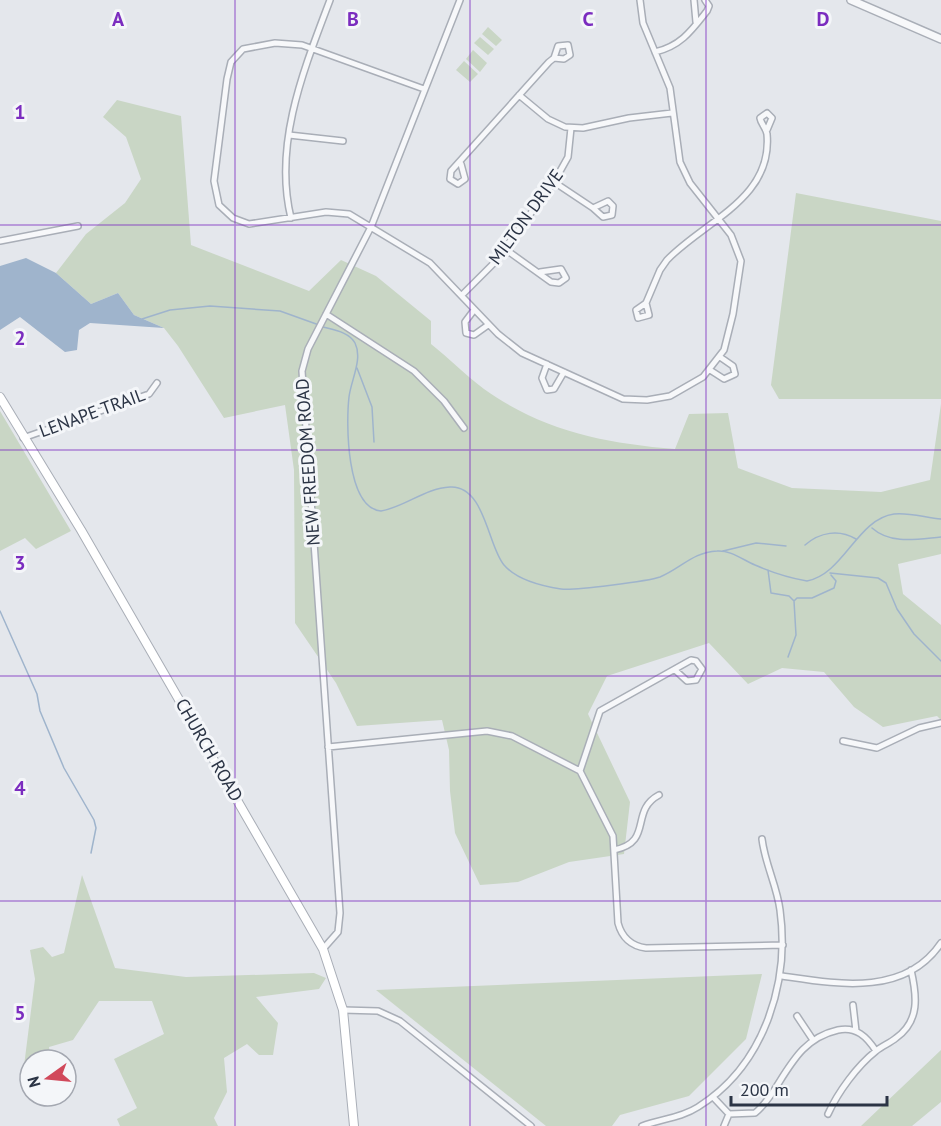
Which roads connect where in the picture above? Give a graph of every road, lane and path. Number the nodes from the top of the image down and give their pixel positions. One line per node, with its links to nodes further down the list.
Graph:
1 (330, 0): 9 (street)
2 (460, 0): 12 (street, NEW FREEDOM ROAD)
3 (640, 0): 10 (street)
4 (694, 0): 7 (street)
5 (705, 0): 7 (street)
6 (851, 0): 8 (street)
7 (696, 22): 10 (street)
8 (941, 39)
9 (312, 47): 12 (street); 17 (street); 22 (street)
10 (655, 52): 14 (street)
11 (554, 58): 13 (street)
12 (424, 89): 25 (street, NEW FREEDOM ROAD)
13 (519, 94): 15 (street); 19 (street)
14 (672, 113): 15 (street); 23 (street)
15 (571, 128): 20 (street, MILTON DRIVE)
16 (767, 130): 23 (street)
17 (289, 135): 18 (street); 22 (street)
18 (343, 141)
19 (461, 164)
20 (554, 182): 21 (street); 27 (street, MILTON DRIVE)
21 (593, 208)
22 (291, 218): 25 (street)
23 (717, 219): 30 (street); 34 (street)
24 (78, 226): 26 (street)
25 (371, 227): 29 (street); 32 (street, NEW FREEDOM ROAD)
26 (0, 241)
27 (505, 249): 28 (street); 29 (street, MILTON DRIVE)
28 (540, 273)
29 (462, 296): 31 (street)
30 (646, 303)
31 (474, 310): 33 (street); 33 (street)
32 (325, 316): 40 (street); 45 (street, NEW FREEDOM ROAD)
33 (488, 325): 35 (street)
34 (720, 357): 36 (street); 36 (street)
35 (547, 364): 37 (street); 37 (street)
36 (710, 370): 37 (street)
37 (564, 372)
38 (157, 383): 41 (street, LENAPE TRAIL)
39 (0, 397): 41 (main road, CHURCH ROAD)
40 (464, 428)
41 (23, 438): 52 (main road, CHURCH ROAD)
42 (675, 670): 42 (street); 46 (street)
43 (941, 723): 44 (street)
44 (843, 741)
45 (328, 747): 46 (street); 52 (street, NEW FREEDOM ROAD)
46 (580, 771): 49 (street)
47 (659, 795): 49 (street)
48 (762, 839): 51 (street)
49 (614, 850): 51 (street)
50 (941, 943): 53 (street)
51 (783, 945): 54 (street)
52 (323, 949): 56 (main road, CHURCH ROAD)
53 (911, 970): 54 (street); 60 (street)
54 (782, 976): 61 (street)
55 (853, 1005): 58 (street)
56 (343, 1010): 64 (main road, CHURCH ROAD); 65 (street)
57 (796, 1016): 59 (street)
58 (856, 1031): 59 (street); 60 (street)
59 (813, 1040): 62 (street)
60 (876, 1051): 63 (street)
61 (713, 1097): 62 (street); 66 (street)
62 (729, 1114): 67 (street)
63 (828, 1114)
64 (354, 1126)
65 (531, 1126)
66 (642, 1126)
67 (724, 1126)

